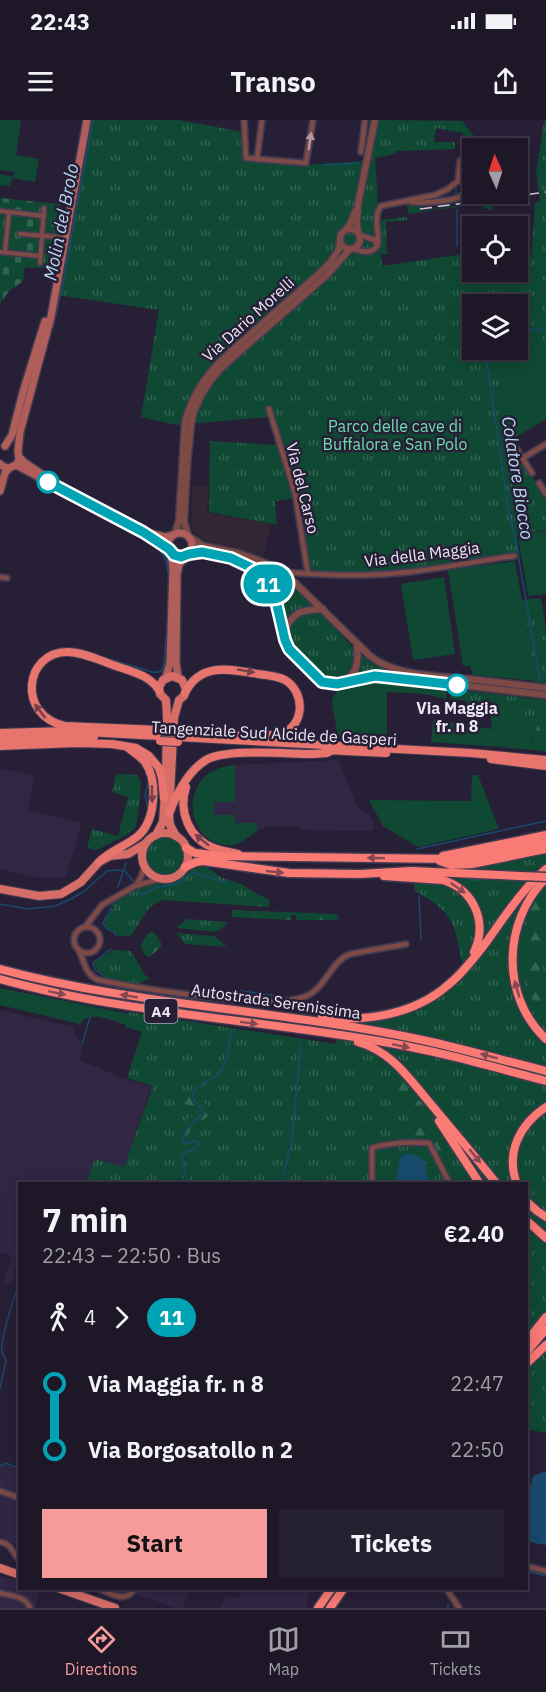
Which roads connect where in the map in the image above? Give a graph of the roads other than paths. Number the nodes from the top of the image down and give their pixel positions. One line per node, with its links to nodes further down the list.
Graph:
1 (87, 120): 32 (main road)
2 (244, 120): 8 (street)
3 (262, 120): 8 (street)
4 (313, 120): 8 (street, one-way to 4)
5 (364, 120): 7 (street)
6 (375, 120): 14 (street, Via Dario Morelli)
7 (361, 152)
8 (257, 159)
9 (462, 159): 10 (street)
10 (459, 175): 11 (street); 13 (street)
11 (462, 177)
12 (462, 195): 13 (street)
13 (408, 201): 19 (street)
14 (358, 204): 20 (street, Via Dario Morelli); 22 (street, Via Dario Morelli)
15 (44, 208): 18 (street)
16 (0, 211): 17 (street)
17 (9, 212): 18 (street); 29 (street)
18 (44, 216): 23 (street)
19 (378, 229): 25 (street); 27 (street)
20 (346, 230): 22 (street); 26 (street, Via Dario Morelli)
21 (20, 234): 23 (street)
22 (359, 234): 25 (street); 28 (street, Via Dario Morelli)
23 (42, 236): 24 (street); 30 (street)
24 (60, 237)
25 (370, 238): 27 (street)
26 (340, 240): 28 (street); 33 (street, Via Dario Morelli)
27 (378, 244): 28 (street)
28 (352, 249): 33 (street, Via Dario Morelli)
29 (3, 252): 30 (street)
30 (40, 256): 31 (street)
31 (40, 263)
32 (51, 308): 37 (main road); 40 (main road)
33 (252, 337): 34 (street, Via Dario Morelli)
34 (241, 346): 47 (street, Via Dario Morelli); 48 (street, Via Dario Morelli)
35 (269, 409): 54 (street, Via del Carso)
36 (546, 444): 39 (street)
37 (2, 448): 40 (main road)
38 (516, 448): 39 (street)
39 (523, 458): 42 (street)
40 (16, 460): 41 (main road); 44 (main road); 46 (main road)
41 (0, 464)
42 (532, 473)
43 (539, 483): 45 (street)
44 (0, 491)
45 (546, 494)
46 (143, 532): 47 (main road); 49 (main road)
47 (174, 534): 48 (main road); 49 (main road)
48 (189, 536): 50 (main road); 52 (street)
49 (170, 551): 50 (main road); 61 (main road)
50 (187, 555): 59 (street); 62 (main road)
51 (514, 556): 54 (street, Via della Maggia)
52 (279, 571): 53 (street, Via della Maggia); 57 (street)
53 (298, 573): 54 (street, Via della Maggia); 57 (street)
54 (308, 574)
55 (0, 577): 56 (street)
56 (7, 578)
57 (296, 583): 58 (street)
58 (323, 609): 59 (street); 60 (street)
59 (283, 633): 63 (street)
60 (357, 644): 63 (street); 64 (street)
61 (166, 677): 62 (main road); 65 (main road)
62 (178, 677): 67 (main road)
63 (337, 684): 66 (street)
64 (546, 688)
65 (159, 690): 68 (main road); 69 (highway, one-way to 65)
66 (546, 695)
67 (182, 697): 68 (main road); 72 (highway, one-way to 72); 83 (main road)
68 (166, 700): 82 (main road)
69 (93, 726): 70 (highway); 73 (highway)
70 (17, 732): 71 (highway, Tangenziale Sud Alcide de Gasperi); 73 (highway, Tangenziale Sud Alcide de Gasperi)
71 (0, 733)
72 (241, 735): 74 (highway); 78 (highway)
73 (160, 736): 74 (highway, Tangenziale Sud Alcide de Gasperi, bridge); 75 (highway, Tangenziale Sud Alcide de Gasperi)
74 (178, 737): 78 (highway, Tangenziale Sud Alcide de Gasperi)
75 (0, 740)
76 (0, 746): 77 (highway)
77 (126, 746): 82 (highway); 94 (highway, one-way to 94)
78 (338, 747): 79 (highway); 80 (highway, Tangenziale Sud Alcide de Gasperi); 81 (highway, Tangenziale Sud Alcide de Gasperi)
79 (224, 755): 83 (highway); 92 (highway, one-way to 79)
80 (546, 760)
81 (546, 766)
82 (164, 798): 84 (main road)
83 (169, 814): 85 (main road)
84 (156, 835): 85 (main road); 88 (main road)
85 (176, 836): 89 (main road)
86 (546, 836): 93 (highway)
87 (546, 843): 93 (highway)
88 (145, 844): 91 (main road); 95 (main road)
89 (186, 848): 92 (highway); 96 (main road)
90 (546, 849): 93 (highway)
91 (128, 854): 94 (main road); 95 (main road)
92 (245, 856): 93 (highway, one-way to 92)
93 (434, 858)
94 (99, 862): 102 (main road)
95 (144, 866): 100 (main road); 101 (street)
96 (185, 867): 98 (highway, one-way to 98); 100 (main road)
97 (546, 869): 109 (highway)
98 (360, 874): 99 (highway, bridge); 109 (highway, one-way to 109)
99 (546, 877): 115 (highway, one-way to 99)
100 (159, 879): 101 (street)
101 (135, 886): 103 (street)
102 (0, 890)
103 (96, 913): 104 (street); 105 (street)
104 (85, 927): 105 (street); 107 (street)
105 (96, 932): 108 (street)
106 (406, 945): 110 (street)
107 (78, 950): 108 (street); 110 (street)
108 (90, 952): 110 (street)
109 (468, 964): 113 (highway)
110 (84, 965)
111 (0, 969): 113 (highway, Autostrada Serenissima / A4, one-way to 111)
112 (0, 979): 114 (highway, Autostrada Serenissima / A4, one-way to 114)
113 (292, 1018): 116 (highway, Autostrada Serenissima / A4, one-way to 113)
114 (323, 1032): 117 (highway, Autostrada Serenissima / A4, one-way to 117); 118 (highway)
115 (546, 1039)
116 (546, 1071)
117 (546, 1081)
118 (425, 1098): 122 (highway); 123 (highway, one-way to 123)
119 (546, 1107): 124 (highway)
120 (372, 1182): 121 (street)
121 (449, 1182)
122 (479, 1182)
123 (494, 1182)
124 (517, 1182)
125 (528, 1203): 126 (highway)
126 (546, 1217)
127 (528, 1222): 128 (highway)
128 (546, 1238)
129 (546, 1317): 131 (highway)
130 (546, 1329): 133 (highway)
131 (528, 1340)
132 (546, 1346): 134 (highway)
133 (528, 1351)
134 (528, 1362)
135 (0, 1491): 136 (street)
136 (18, 1497)
137 (0, 1542): 138 (street)
138 (18, 1558)
139 (528, 1566): 141 (street)
140 (0, 1568): 142 (main road)
141 (546, 1571)
142 (18, 1574)
143 (64, 1590): 151 (main road)
144 (103, 1590): 145 (street)
145 (134, 1590)
146 (331, 1590): 152 (highway)
147 (343, 1590): 153 (highway)
148 (447, 1590): 154 (street)
149 (0, 1593): 150 (street)
150 (30, 1608)
151 (115, 1608)
152 (318, 1608)
153 (330, 1608)
154 (459, 1608)

